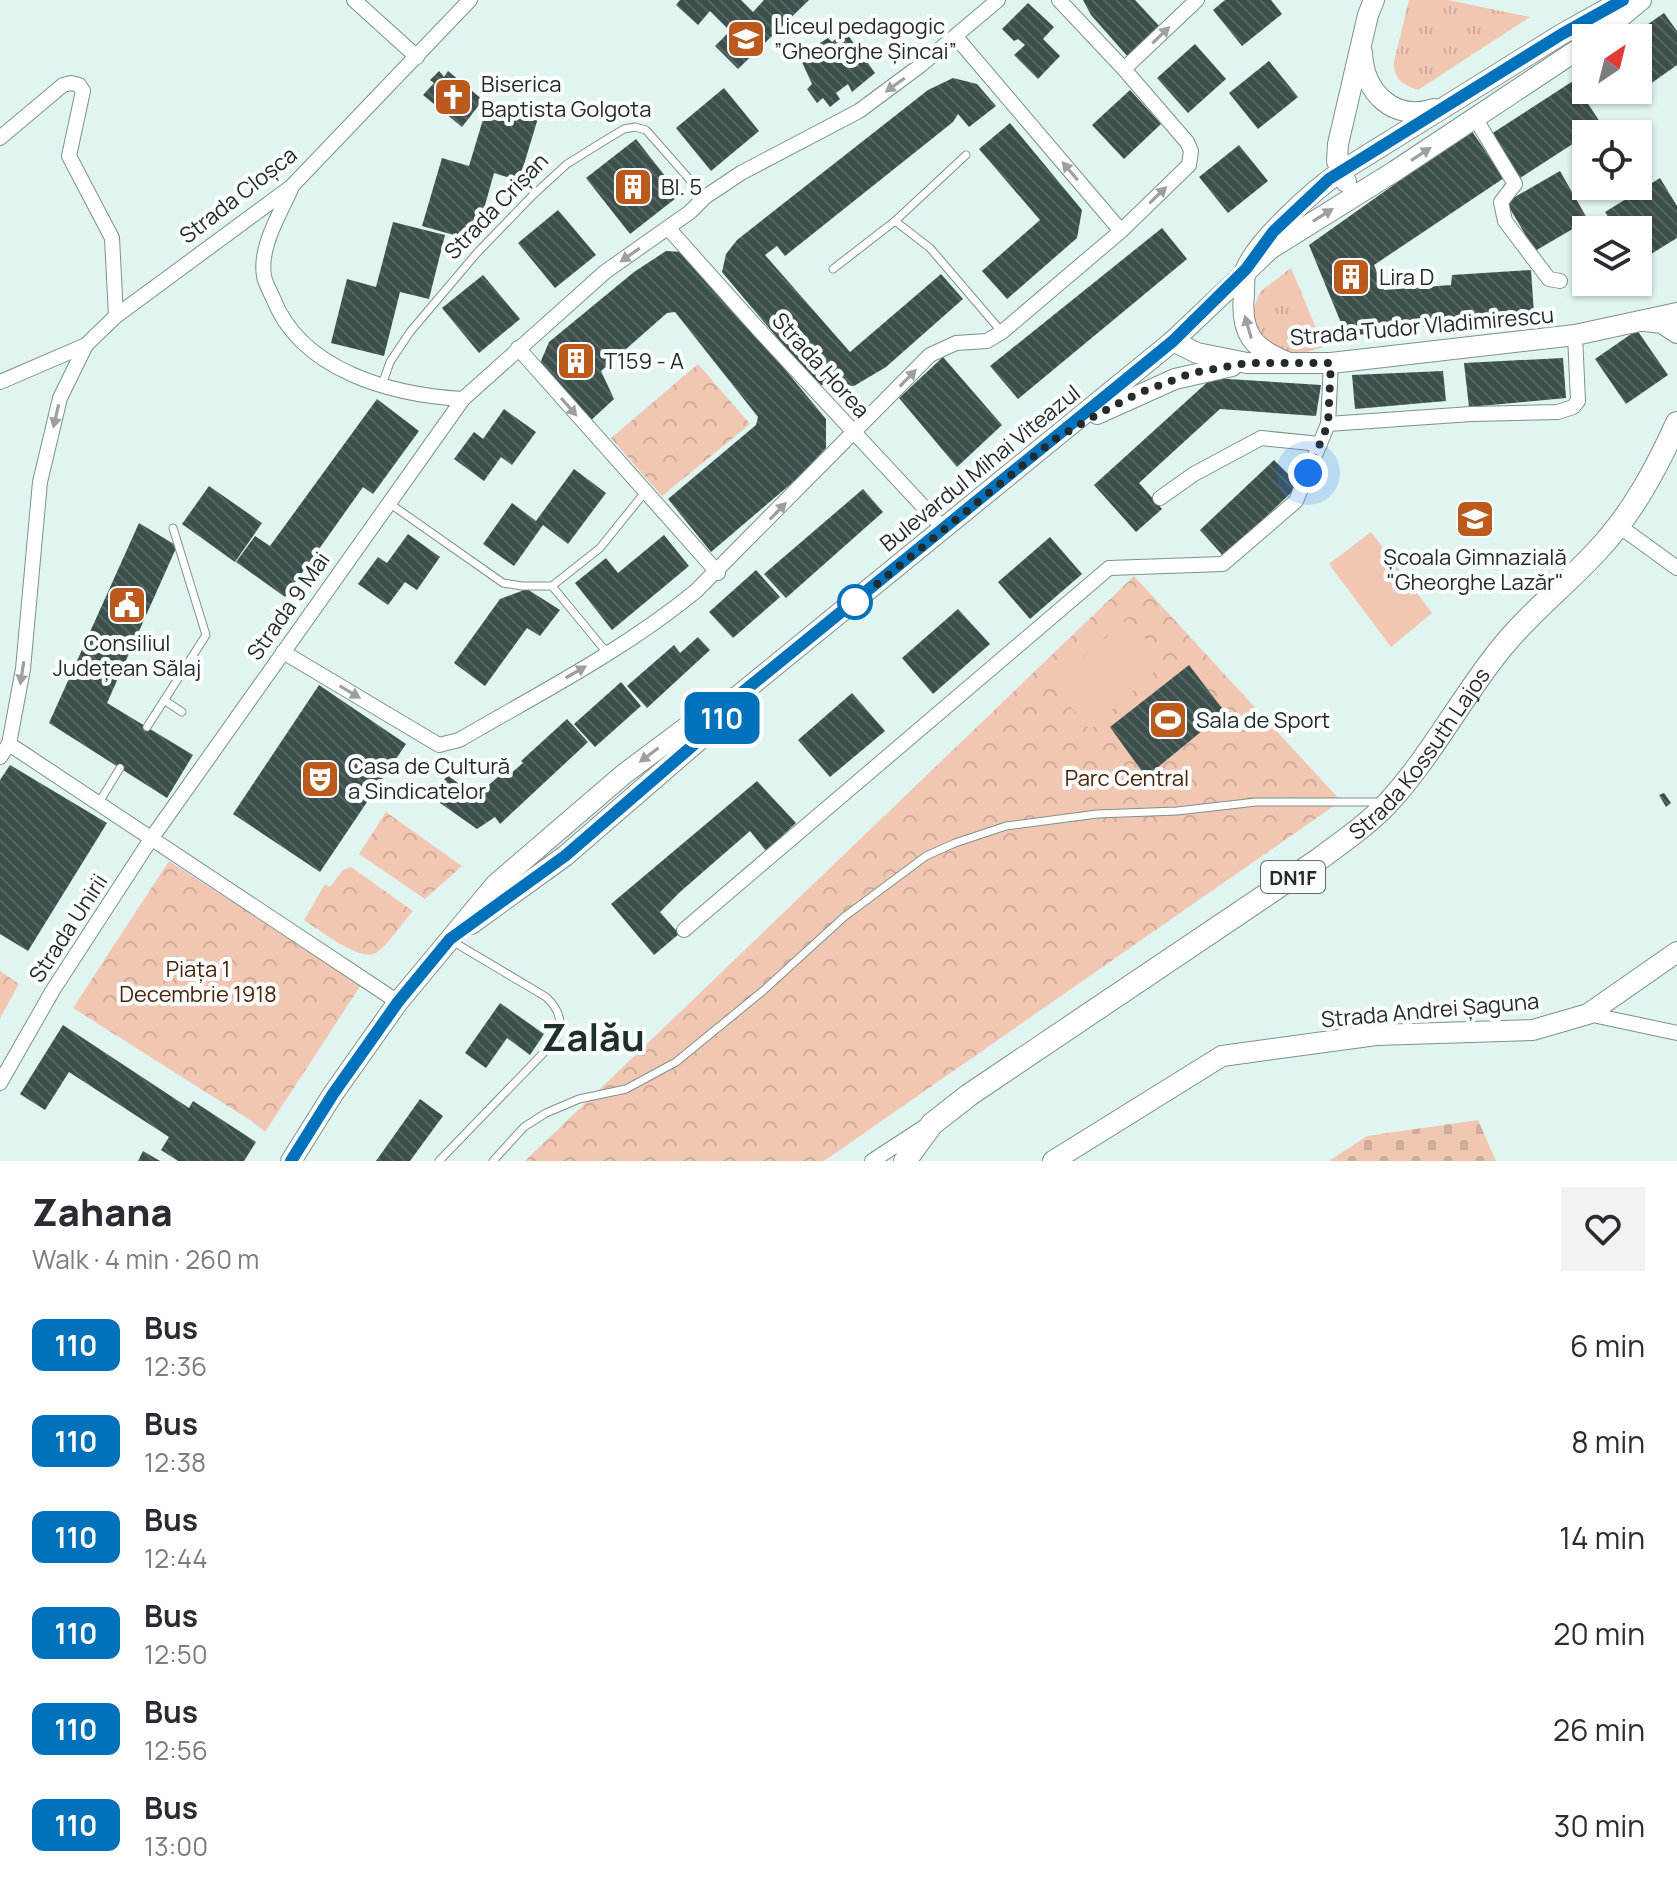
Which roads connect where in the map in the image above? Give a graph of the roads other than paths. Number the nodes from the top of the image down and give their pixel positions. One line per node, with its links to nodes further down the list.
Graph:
1 (354, 0): 13 (street)
2 (470, 0): 13 (street, Strada Cloșca)
3 (998, 0): 10 (street)
4 (1059, 0): 14 (street)
5 (1197, 0): 14 (street, one-way to 5)
6 (1623, 0): 15 (main road, Bulevardul Mihai Viteazul)
7 (1641, 0): 9 (main road)
8 (1369, 5): 11 (main road)
9 (1612, 24)
10 (956, 37): 22 (street, one-way to 22); 25 (street, one-way to 10)
11 (1362, 45): 15 (main road); 19 (main road)
12 (1572, 53): 16 (main road, Bulevardul Mihai Viteazul)
13 (417, 57): 20 (street, Strada Cloșca)
14 (1124, 69): 25 (street, one-way to 14)
15 (1448, 104): 19 (main road, Bulevardul Mihai Viteazul)
16 (1475, 118): 21 (main road, Bulevardul Mihai Viteazul, one-way to 16); 28 (street)
17 (0, 138): 30 (street)
18 (966, 155): 23 (lane)
19 (1340, 172): 21 (main road); 27 (main road, Bulevardul Mihai Viteazul)
20 (291, 187): 30 (street, Strada Cloșca); 42 (street)
21 (1355, 195): 27 (main road, Bulevardul Mihai Viteazul, one-way to 21)
22 (705, 197): 24 (street); 42 (lane, Strada Crișan)
23 (895, 221): 26 (lane); 32 (lane)
24 (668, 228): 37 (street, one-way to 37); 46 (street, Strada Horea)
25 (1121, 231): 32 (street)
26 (833, 269)
27 (1246, 269): 35 (main road, Bulevardul Mihai Viteazul); 39 (main road, one-way to 27)
28 (1560, 281)
29 (1677, 313): 31 (main road, Strada Tudor Vladimirescu)
30 (116, 316): 36 (street, Strada Cloșca)
31 (1645, 321): 33 (main road); 34 (main road, Strada Tudor Vladimirescu)
32 (1002, 332): 46 (street, one-way to 32)
33 (1677, 333)
34 (1575, 335): 40 (main road, Strada Tudor Vladimirescu); 45 (street)
35 (1173, 341): 38 (main road, Strada Tudor Vladimirescu); 47 (main road, Bulevardul Mihai Viteazul)
36 (86, 345): 41 (street, Strada Cloșca); 63 (street, one-way to 63)
37 (518, 348): 43 (street); 49 (street, one-way to 49)
38 (1247, 363): 39 (main road, Strada Tudor Vladimirescu); 47 (main road)
39 (1289, 363): 40 (main road, Strada Tudor Vladimirescu)
40 (1331, 363): 45 (street)
41 (0, 382)
42 (382, 385): 43 (street)
43 (463, 399): 51 (street, Strada 9 Mai)
44 (1677, 423): 52 (main road, Strada Kossuth Lajos / DN1F)
45 (1328, 424): 48 (street)
46 (854, 433): 54 (street, Strada Horea); 56 (street, one-way to 46)
47 (1055, 439): 54 (main road, Bulevardul Mihai Viteazul)
48 (1320, 444): 50 (street); 69 (street)
49 (645, 492): 56 (street); 57 (lane)
50 (1160, 498)
51 (388, 503): 57 (lane); 58 (street, Strada 9 Mai)
52 (1619, 526): 55 (street); 66 (main road, Strada Kossuth Lajos / DN1F)
53 (173, 528): 60 (lane)
54 (944, 529): 70 (main road, Bulevardul Mihai Viteazul)
55 (1677, 568)
56 (718, 573): 59 (street)
57 (552, 586): 59 (lane)
58 (283, 652): 59 (street, one-way to 59); 68 (street, Strada 9 Mai)
59 (608, 654)
60 (164, 700): 61 (lane); 62 (lane)
61 (182, 712)
62 (147, 727)
63 (9, 744): 64 (street); 67 (street)
64 (0, 757)
65 (120, 768): 67 (lane)
66 (1389, 802): 76 (main road, Strada Kossuth Lajos / DN1F); 79 (lane)
67 (98, 804): 68 (street)
68 (151, 839): 72 (street); 75 (street, Strada Unirii)
69 (684, 930)
70 (450, 939): 72 (main road, Bulevardul Mihai Viteazul); 78 (lane)
71 (1677, 952): 73 (main road, Strada Andrei Șaguna)
72 (398, 1002): 77 (main road, Bulevardul Mihai Viteazul)
73 (1588, 1014): 74 (street); 82 (main road, Strada Andrei Șaguna)
74 (1677, 1033)
75 (0, 1083)
76 (945, 1113): 80 (street); 81 (main road, Strada Kossuth Lajos / DN1F)
77 (291, 1161)
78 (439, 1161)
79 (493, 1161)
80 (872, 1161)
81 (905, 1161)
82 (1053, 1161)

